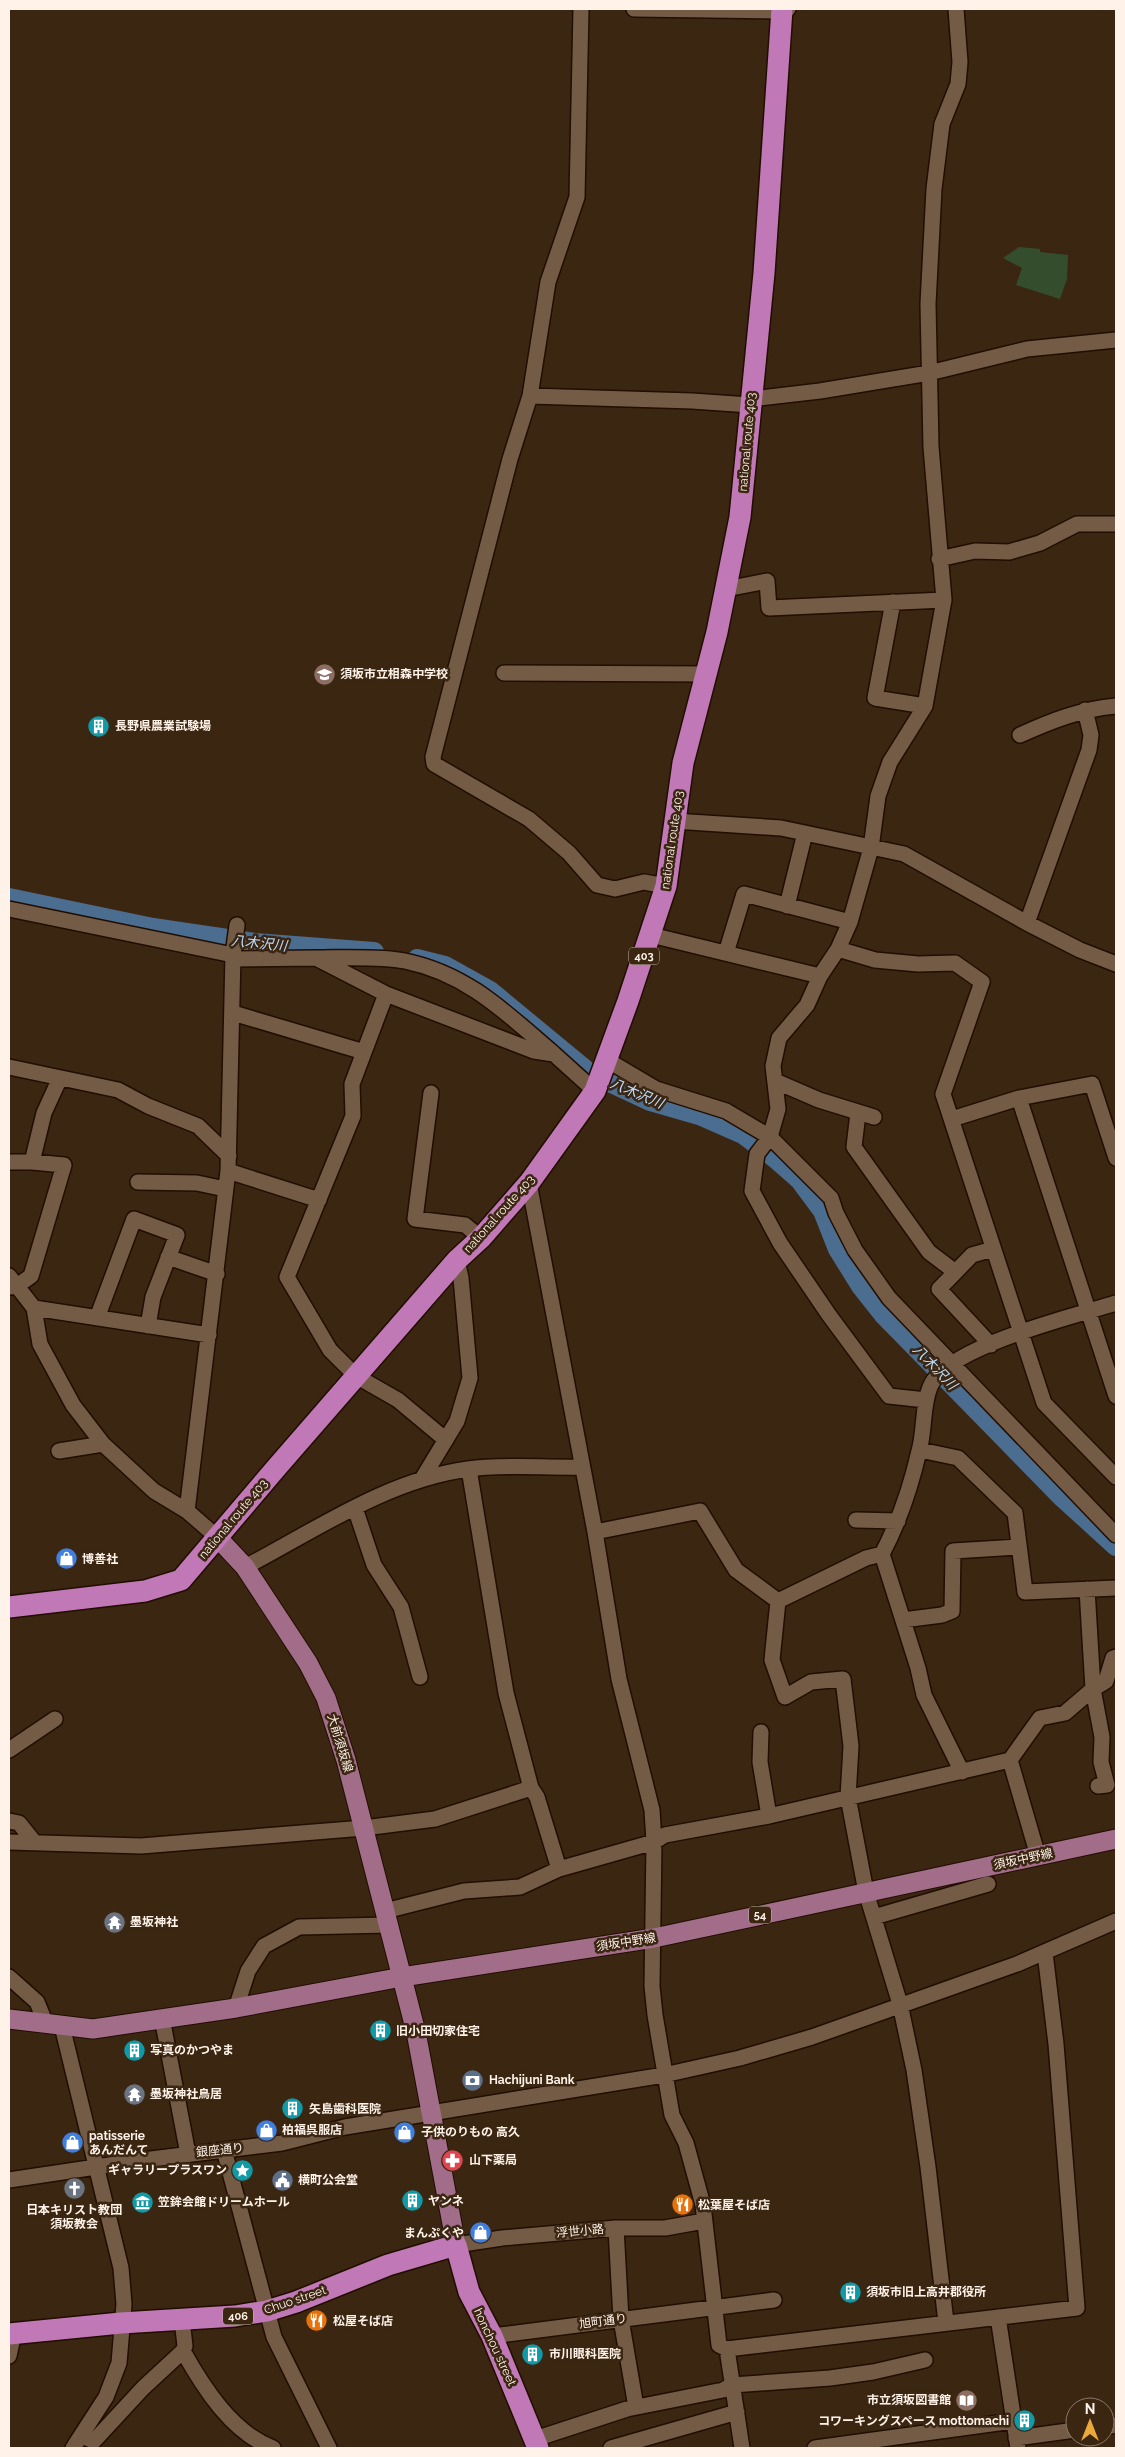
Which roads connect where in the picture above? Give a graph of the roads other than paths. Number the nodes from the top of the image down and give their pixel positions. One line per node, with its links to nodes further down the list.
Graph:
1 (581, 9): 7 (street)
2 (634, 9): 3 (street)
3 (783, 9): 8 (highway, national route 403 / 403)
4 (956, 9): 6 (street)
5 (1116, 340): 6 (street)
6 (929, 373): 8 (street); 10 (street)
7 (530, 396): 8 (street); 23 (street)
8 (751, 402): 11 (highway, national route 403 / 403)
9 (1116, 524): 10 (street)
10 (939, 559): 12 (street)
11 (726, 589): 13 (street); 15 (highway, national route 403 / 403)
12 (944, 600): 13 (street); 16 (street)
13 (893, 602): 16 (street)
14 (504, 673): 15 (street)
15 (705, 674): 20 (highway, national route 403 / 403)
16 (925, 706): 22 (street)
17 (1116, 706): 18 (street)
18 (1085, 710): 19 (street); 27 (street)
19 (1020, 735)
20 (674, 822): 21 (street); 23 (highway, national route 403 / 403)
21 (805, 833): 22 (street); 24 (street)
22 (871, 848): 26 (street); 27 (street)
23 (666, 886): 29 (highway, national route 403 / 403)
24 (787, 906): 26 (street); 31 (street)
25 (9, 910): 32 (street)
26 (850, 922): 30 (street)
27 (1027, 924): 34 (street)
28 (237, 925): 32 (street)
29 (651, 934): 31 (street); 40 (highway, national route 403 / 403)
30 (838, 949): 35 (street); 49 (street)
31 (726, 953): 35 (street)
32 (234, 957): 33 (street); 37 (street)
33 (316, 958): 36 (street); 39 (street)
34 (1115, 959)
35 (820, 976): 43 (street)
36 (386, 994): 38 (street); 39 (street)
37 (233, 1013): 38 (street); 54 (street)
38 (364, 1052): 58 (street)
39 (554, 1054): 44 (street)
40 (607, 1060): 44 (highway, national route 403 / 403); 50 (street)
41 (9, 1067): 42 (street)
42 (60, 1078): 53 (street); 54 (street)
43 (774, 1081): 47 (street); 50 (street)
44 (595, 1091): 56 (highway, national route 403 / 403)
45 (431, 1093): 59 (street)
46 (1019, 1098): 49 (street); 51 (street); 68 (street)
47 (858, 1113): 48 (street); 63 (street)
48 (874, 1117)
49 (952, 1119): 60 (street)
50 (770, 1137): 74 (street); 77 (street)
51 (1116, 1158)
52 (9, 1162): 53 (street)
53 (32, 1162): 65 (street)
54 (229, 1163): 57 (street); 58 (street)
55 (138, 1182): 57 (street)
56 (529, 1183): 59 (highway, national route 403 / 403); 82 (street)
57 (225, 1189): 64 (street)
58 (319, 1200): 75 (street)
59 (481, 1238): 62 (highway, national route 403 / 403)
60 (993, 1249): 63 (street); 71 (street)
61 (168, 1257): 64 (street); 69 (street); 70 (street)
62 (457, 1260): 75 (highway, national route 403 / 403); 78 (street)
63 (954, 1271): 73 (street)
64 (217, 1274): 72 (street)
65 (11, 1283): 67 (street)
66 (1116, 1303): 68 (street)
67 (34, 1308): 69 (street); 79 (street)
68 (1090, 1312): 71 (street); 76 (street)
69 (97, 1318): 70 (street)
70 (148, 1326): 72 (street)
71 (1021, 1334): 73 (street); 84 (street)
72 (209, 1336): 87 (street)
73 (991, 1345): 74 (street)
74 (951, 1364): 77 (street); 91 (street)
75 (356, 1376): 78 (street); 92 (highway, national route 403 / 403)
76 (1116, 1396)
77 (926, 1400): 80 (street)
78 (446, 1440): 85 (street)
79 (103, 1444): 81 (street); 87 (street)
80 (920, 1450): 89 (street); 93 (street)
81 (59, 1452)
82 (582, 1467): 83 (street); 90 (street)
83 (469, 1469): 85 (street); 110 (street)
84 (1116, 1477)
85 (422, 1479): 86 (street)
86 (355, 1508): 95 (street); 102 (street)
87 (187, 1511): 92 (street)
88 (856, 1520): 89 (street)
89 (898, 1521): 94 (street)
90 (595, 1532): 98 (street); 117 (street)
91 (1116, 1535)
92 (217, 1537): 95 (main road, 大前須坂線); 99 (highway, national route 403 / 403)
93 (1019, 1547): 97 (street); 100 (street)
94 (882, 1554): 98 (street); 100 (street)
95 (246, 1567): 114 (main road, 大前須坂線)
96 (1116, 1588): 97 (street)
97 (1087, 1589): 103 (street)
98 (778, 1600): 111 (street)
99 (9, 1607)
100 (903, 1620): 108 (street)
101 (1116, 1657): 103 (street)
102 (420, 1677)
103 (1093, 1690): 107 (street); 109 (street)
104 (55, 1719): 106 (street)
105 (761, 1732): 112 (street)
106 (9, 1750)
107 (1010, 1760): 108 (street); 119 (street)
108 (962, 1772): 111 (street)
109 (1098, 1786)
110 (531, 1788): 114 (street); 120 (street)
111 (848, 1797): 112 (street); 122 (street)
112 (769, 1816): 117 (street)
113 (9, 1821): 118 (street)
114 (364, 1828): 118 (street); 124 (main road, 大前須坂線)
115 (1116, 1839): 119 (main road, 須坂中野線 / 54)
116 (9, 1842): 118 (street)
117 (654, 1842): 120 (street); 126 (street)
118 (35, 1843)
119 (1038, 1856): 122 (main road, 須坂中野線 / 54)
120 (559, 1869): 124 (street)
121 (988, 1884): 123 (street)
122 (866, 1892): 123 (street); 126 (main road, 須坂中野線 / 54)
123 (874, 1917): 130 (street)
124 (387, 1918): 129 (main road, 大前須坂線); 131 (street)
125 (1116, 1921): 127 (street, 銀座通り)
126 (654, 1938): 129 (main road, 須坂中野線 / 54); 135 (street)
127 (1045, 1953): 130 (street, 銀座通り); 147 (street)
128 (9, 1977): 134 (street)
129 (402, 1977): 131 (main road, 須坂中野線); 136 (main road)
130 (900, 2004): 135 (street, 銀座通り); 150 (street)
131 (236, 2008): 132 (main road, 須坂中野線)
132 (162, 2018): 134 (main road, 須坂中野線); 138 (street)
133 (9, 2019): 134 (main road, 須坂中野線)
134 (54, 2025): 139 (street)
135 (664, 2075): 136 (street, 銀座通り); 141 (street)
136 (431, 2114): 137 (street, 銀座通り); 143 (main road)
137 (224, 2150): 138 (street, 銀座通り); 146 (street)
138 (188, 2154): 139 (street, 銀座通り)
139 (96, 2168): 140 (street, 銀座通り); 151 (street)
140 (9, 2180)
141 (704, 2221): 142 (street, 浮世小路); 145 (street)
142 (616, 2228): 143 (street, 浮世小路); 148 (street)
143 (456, 2245): 146 (highway, Chuo street / 406); 153 (highway, honchou street)
144 (774, 2300): 145 (street, 旭町通り)
145 (714, 2307): 148 (street, 旭町通り); 154 (street)
146 (267, 2311): 149 (highway, Chuo street / 406); 167 (street)
147 (998, 2317): 150 (street); 161 (street)
148 (621, 2318): 153 (street, 旭町通り); 159 (street)
149 (182, 2320): 151 (highway, Chuo street / 406); 155 (street)
150 (946, 2322): 154 (street)
151 (121, 2323): 152 (highway, Chuo street / 406); 163 (street)
152 (11, 2333): 156 (street)
153 (492, 2336): 165 (highway, honchou street)
154 (727, 2349): 158 (street)
155 (183, 2352): 163 (street); 166 (street)
156 (9, 2356)
157 (925, 2360): 158 (street)
158 (732, 2385): 159 (street); 160 (street)
159 (636, 2407): 165 (street)
160 (737, 2412): 168 (street); 169 (street)
161 (1013, 2421): 164 (street); 170 (street)
162 (1065, 2432): 164 (street)
163 (78, 2442)
164 (1017, 2443)
165 (537, 2444)
166 (271, 2448)
167 (329, 2448)
168 (611, 2448)
169 (742, 2448)
170 (816, 2448)

